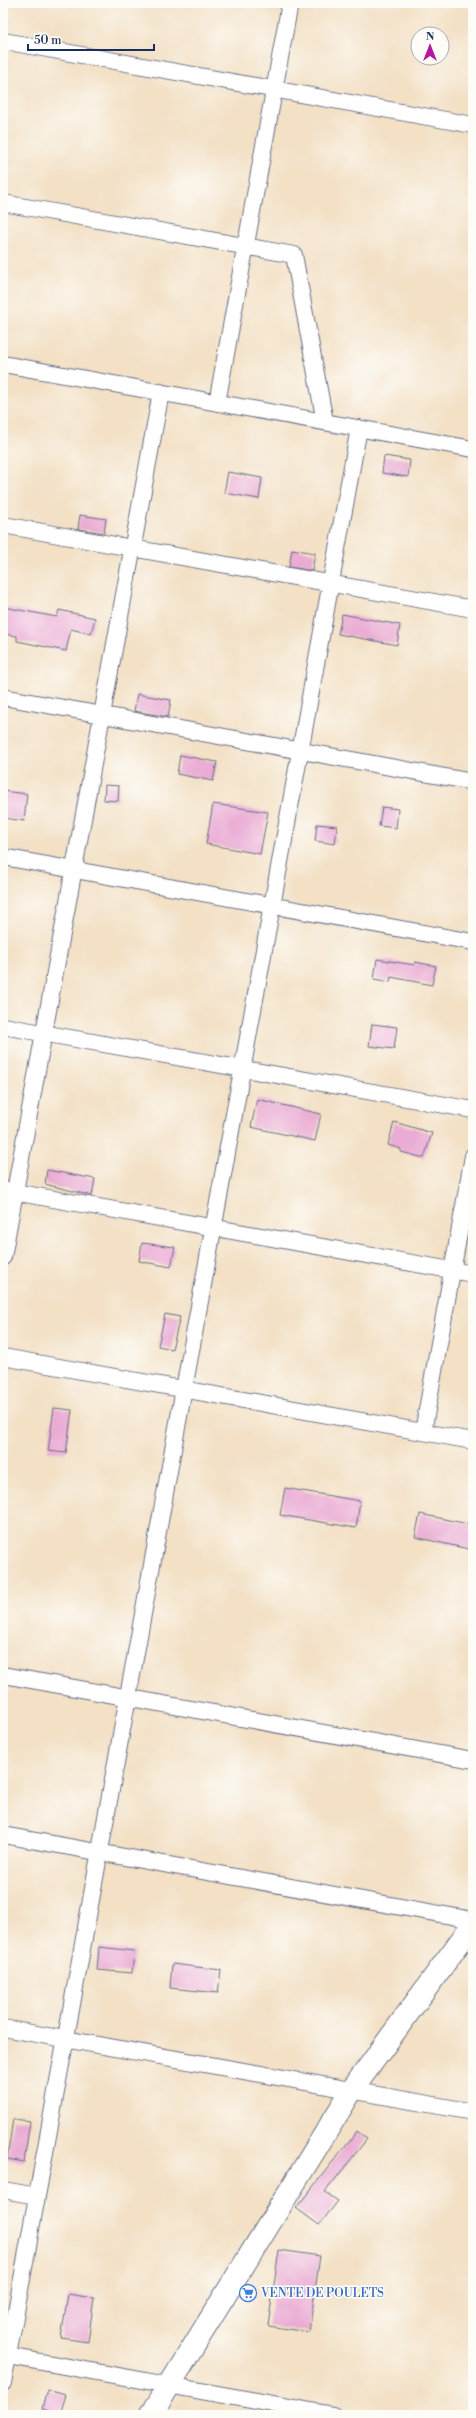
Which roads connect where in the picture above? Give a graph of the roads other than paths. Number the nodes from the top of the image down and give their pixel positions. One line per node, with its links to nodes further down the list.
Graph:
1 (290, 3): 3 (street)
2 (3, 41): 3 (street)
3 (274, 89): 4 (street); 6 (street)
4 (473, 125)
5 (3, 203): 6 (street)
6 (245, 246): 9 (street); 10 (street)
7 (3, 364): 8 (street)
8 (160, 392): 9 (street); 14 (street)
9 (217, 403): 10 (street)
10 (325, 422): 11 (street)
11 (359, 428): 12 (street); 15 (street)
12 (473, 449)
13 (3, 525): 14 (street)
14 (132, 548): 15 (street); 18 (street)
15 (331, 584): 16 (street); 19 (street)
16 (473, 609)
17 (3, 697): 18 (street)
18 (102, 715): 19 (street); 22 (street)
19 (300, 751): 20 (street); 23 (street)
20 (473, 782)
21 (3, 857): 22 (street)
22 (74, 870): 23 (street); 26 (street)
23 (272, 906): 24 (street); 27 (street)
24 (473, 942)
25 (3, 1026): 26 (street)
26 (44, 1033): 27 (street); 30 (street)
27 (243, 1069): 28 (street); 31 (street)
28 (473, 1110)
29 (473, 1156): 33 (street)
30 (9, 1191): 31 (street); 32 (street)
31 (214, 1228): 33 (street); 36 (street)
32 (3, 1257)
33 (452, 1270): 34 (street); 37 (street)
34 (473, 1274)
35 (3, 1357): 36 (street)
36 (184, 1390): 37 (street); 40 (street)
37 (423, 1432): 38 (street)
38 (473, 1441)
39 (3, 1675): 40 (street)
40 (128, 1698): 41 (street); 43 (street)
41 (473, 1760)
42 (3, 1835): 43 (street)
43 (100, 1853): 44 (street); 47 (street)
44 (473, 1920)
45 (473, 1924): 48 (street)
46 (3, 2028): 47 (street)
47 (66, 2040): 48 (street); 51 (street)
48 (352, 2090): 49 (street); 54 (street)
49 (473, 2112)
50 (3, 2190): 51 (street)
51 (37, 2196): 52 (street)
52 (5, 2356): 53 (street); 54 (street)
53 (3, 2383)
54 (169, 2385): 55 (street); 56 (street)
55 (151, 2415)
56 (333, 2415)

